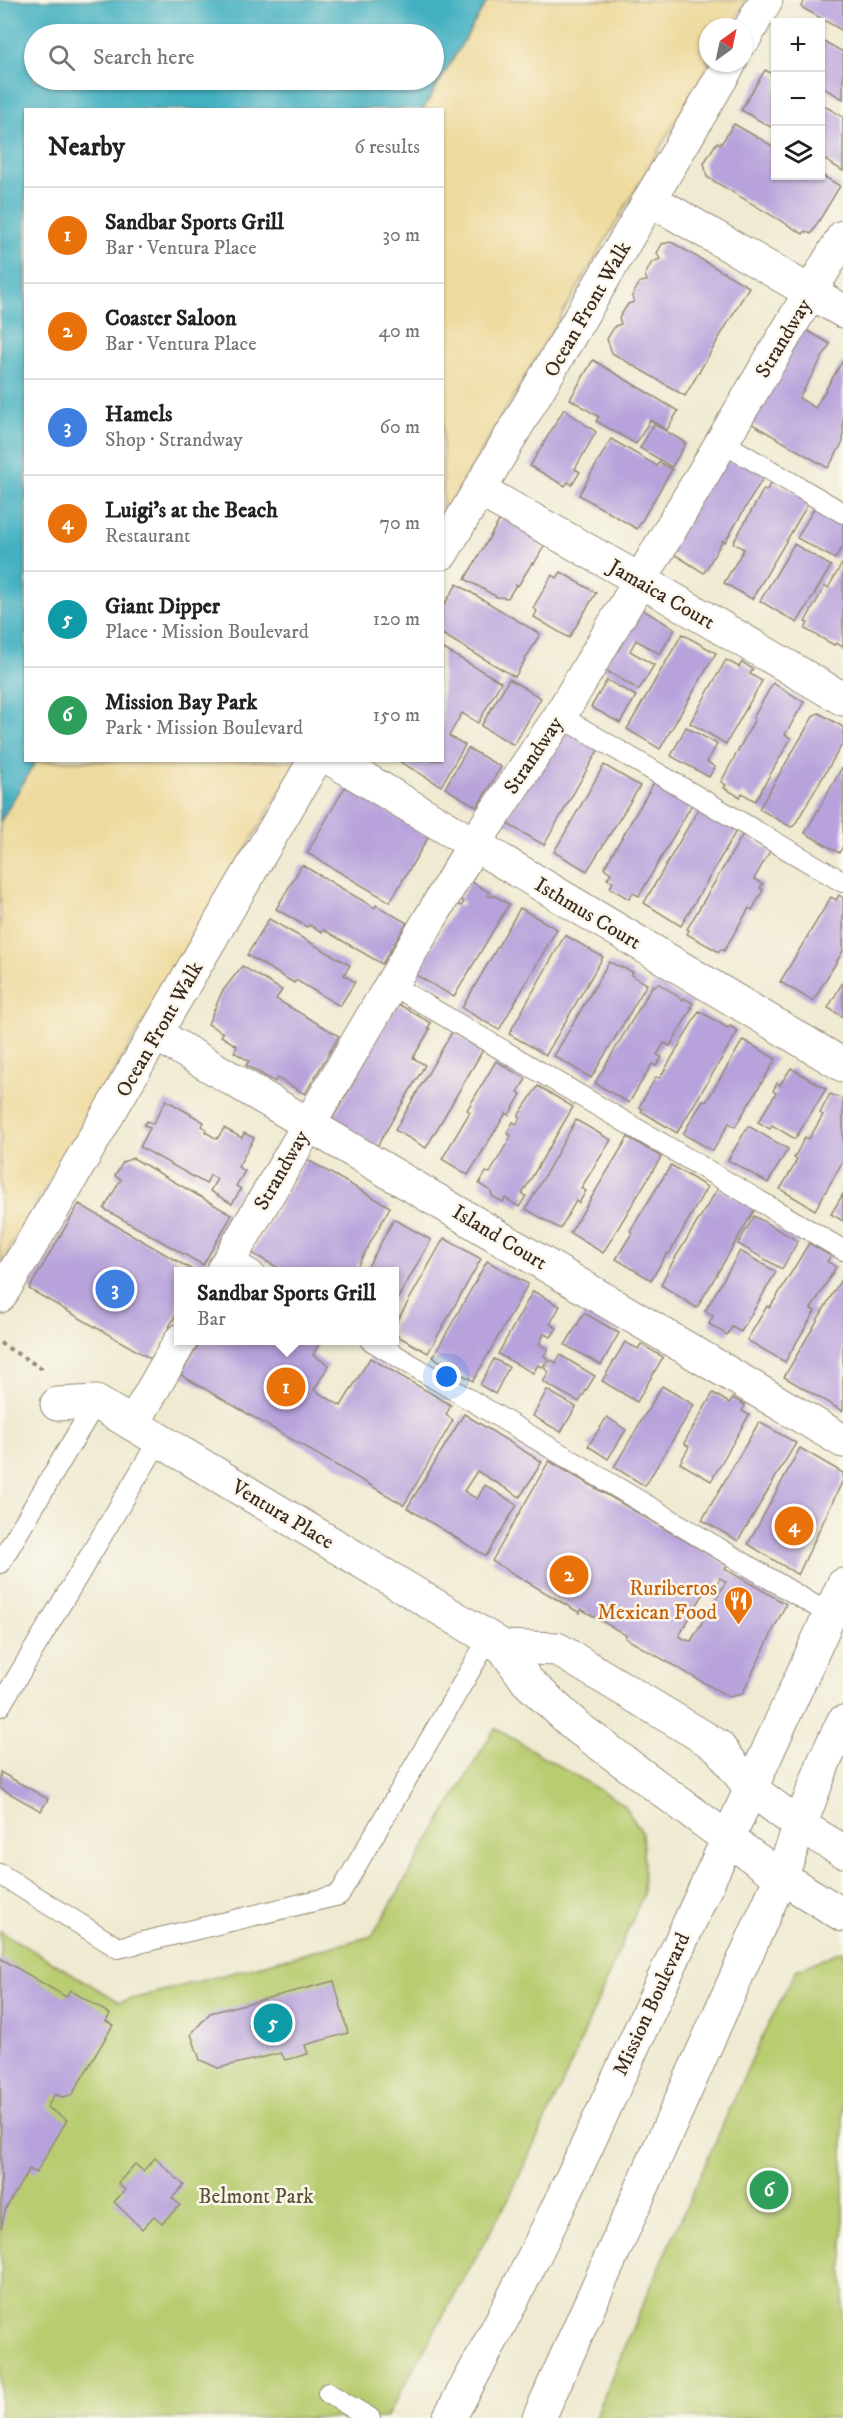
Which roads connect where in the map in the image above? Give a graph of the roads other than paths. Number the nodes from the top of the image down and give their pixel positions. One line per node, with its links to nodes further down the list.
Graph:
1 (766, 0): 2 (street)
2 (753, 23)
3 (725, 72): 4 (street, Ocean Front Walk)
4 (651, 200): 6 (street); 9 (street, Ocean Front Walk)
5 (843, 237): 6 (street, Strandway)
6 (810, 292): 7 (street); 8 (street, Strandway)
7 (843, 311)
8 (722, 442): 10 (lane); 12 (street, Strandway)
9 (481, 491): 11 (street, Ocean Front Walk); 12 (street, Jamaica Court)
10 (843, 513)
11 (444, 550)
12 (640, 580): 13 (street, Jamaica Court); 14 (street, Strandway)
13 (843, 699)
14 (560, 716): 17 (street, Strandway); 18 (lane)
15 (314, 762): 20 (street, Ocean Front Walk)
16 (336, 762): 17 (street, Isthmus Court)
17 (474, 844): 19 (street, Strandway); 21 (street, Isthmus Court)
18 (843, 882)
19 (392, 985): 22 (street, Strandway); 23 (lane)
20 (156, 1034): 22 (street, Island Court); 25 (street, Ocean Front Walk)
21 (843, 1065)
22 (308, 1124): 24 (street, Strandway); 31 (street, Island Court)
23 (843, 1250)
24 (235, 1267)
25 (0, 1296)
26 (179, 1345): 30 (street)
27 (377, 1345): 33 (lane)
28 (96, 1402): 29 (street); 30 (street, Ventura Place); 32 (lane)
29 (57, 1404)
30 (146, 1432): 34 (street, Ventura Place); 35 (lane)
31 (843, 1441)
32 (0, 1563)
33 (836, 1600): 37 (street, Mission Boulevard)
34 (496, 1642): 37 (street, Ventura Place); 39 (street, Ventura Place); 41 (lane)
35 (0, 1706)
36 (843, 1722): 38 (street)
37 (751, 1789): 38 (street, Ventura Place); 39 (street, Mission Boulevard)
38 (799, 1825): 40 (street, Ventura Place); 42 (street)
39 (728, 1839): 42 (street, Ventura Place); 46 (street, Mission Boulevard)
40 (843, 1851)
41 (0, 1874)
42 (781, 1877): 43 (street, Ventura Place); 47 (street)
43 (843, 1915)
44 (328, 2393): 45 (lane)
45 (370, 2418)
46 (449, 2418)
47 (539, 2418)

